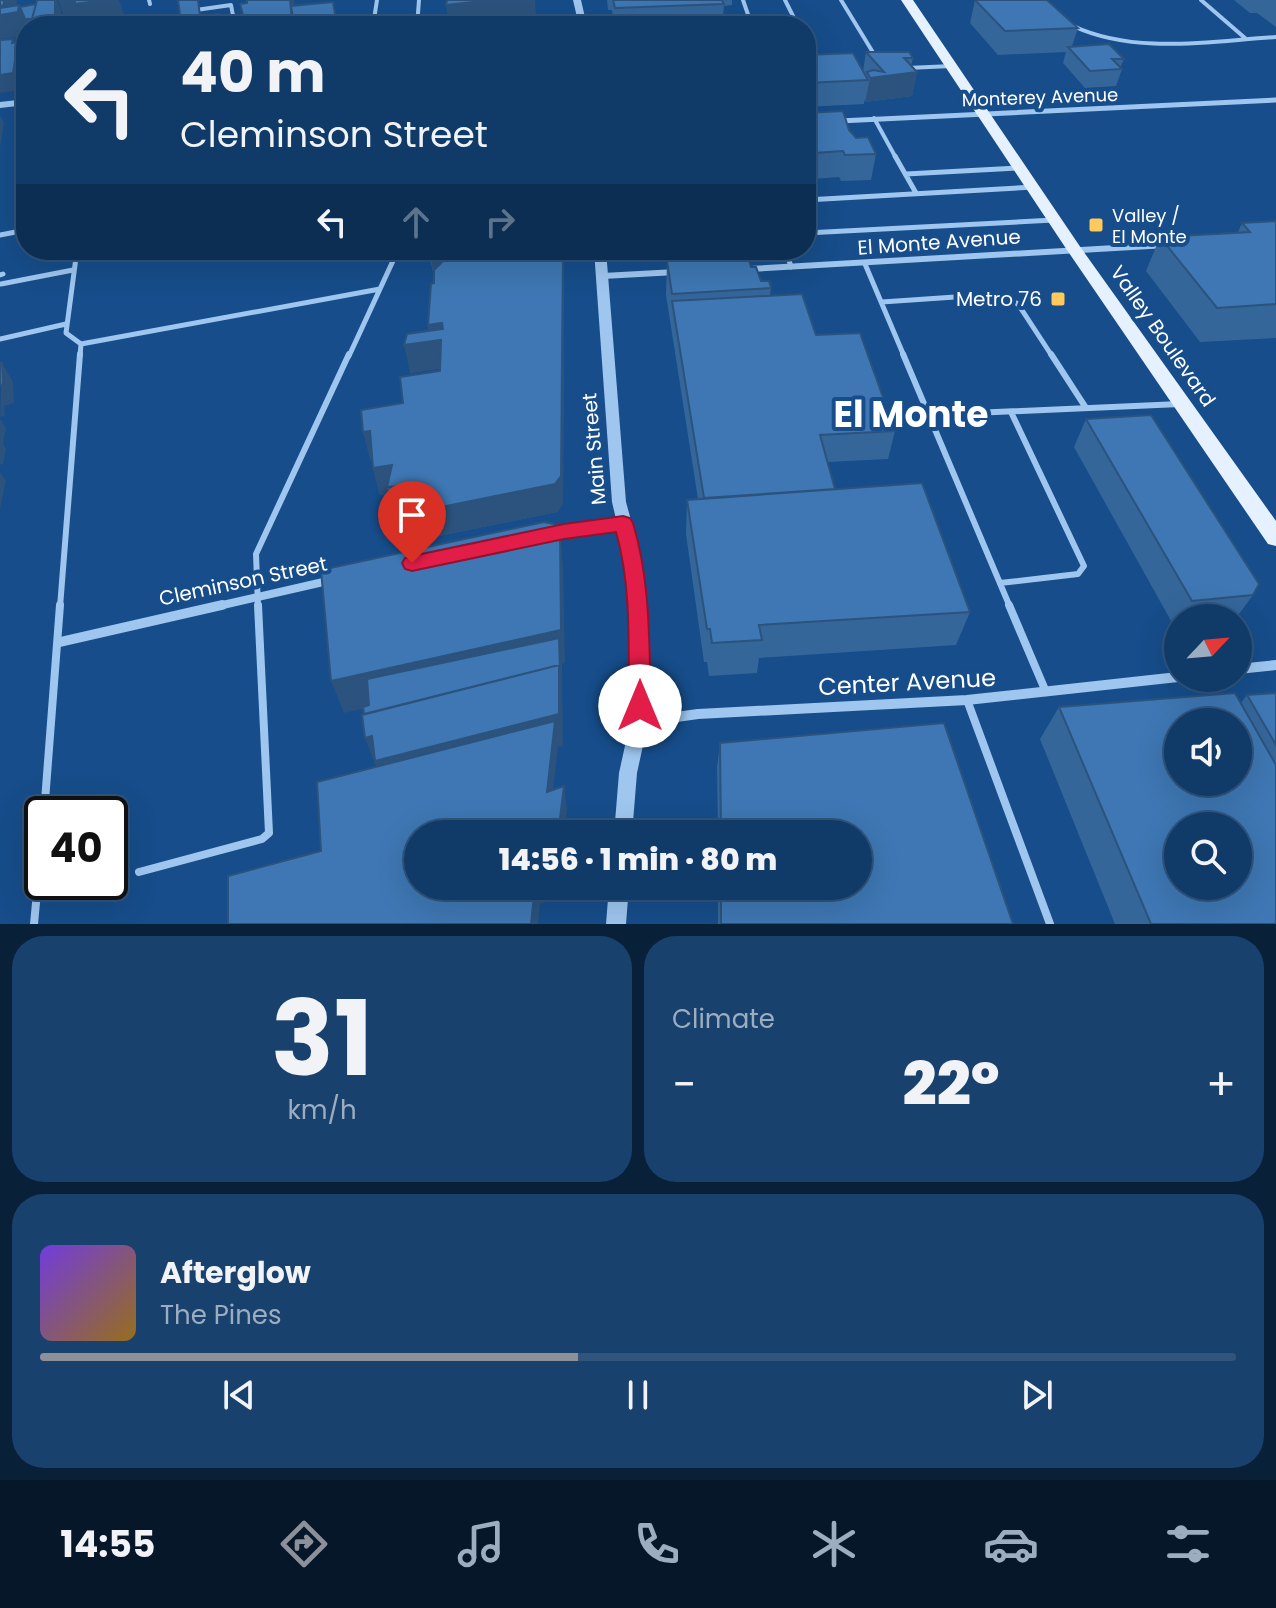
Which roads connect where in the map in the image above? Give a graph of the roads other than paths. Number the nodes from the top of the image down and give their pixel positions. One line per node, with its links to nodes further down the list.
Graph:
1 (841, 0): 12 (lane)
2 (907, 0): 10 (main road, Valley Boulevard)
3 (1201, 0): 8 (lane)
4 (193, 10): 5 (lane)
5 (233, 16)
6 (1066, 22): 8 (lane)
7 (1276, 37): 8 (lane)
8 (1245, 38)
9 (816, 64): 13 (lane)
10 (952, 66): 11 (lane); 15 (main road, Valley Boulevard)
11 (897, 68)
12 (883, 69)
13 (820, 72)
14 (1276, 100): 15 (street, Monterey Avenue)
15 (983, 113): 16 (street, Monterey Avenue); 18 (main road, Valley Boulevard)
16 (874, 118): 17 (street, Monterey Avenue); 19 (lane)
17 (833, 121)
18 (1021, 168): 19 (lane); 20 (main road, Valley Boulevard)
19 (906, 174): 21 (lane)
20 (1034, 187): 21 (lane); 23 (main road, Valley Boulevard)
21 (916, 193): 22 (lane)
22 (816, 199)
23 (1056, 220): 24 (lane); 26 (main road, Valley Boulevard)
24 (816, 232)
25 (1183, 244): 26 (street, El Monte Avenue)
26 (1075, 250): 31 (street, El Monte Avenue); 43 (main road, Valley Boulevard)
27 (75, 260): 34 (lane)
28 (393, 260): 38 (lane)
29 (601, 260): 36 (street, Main Street)
30 (789, 260): 32 (lane)
31 (865, 264): 32 (street, El Monte Avenue); 39 (lane)
32 (791, 267): 33 (street, El Monte Avenue)
33 (745, 269)
34 (73, 270): 37 (lane); 40 (lane)
35 (683, 272): 36 (street)
36 (603, 276): 47 (street, Main Street)
37 (1, 284)
38 (380, 289): 42 (lane); 52 (lane)
39 (882, 302): 44 (lane); 46 (lane)
40 (66, 324): 41 (lane); 42 (lane)
41 (0, 339)
42 (81, 344): 53 (lane)
43 (1184, 404): 44 (lane); 49 (main road, Valley Boulevard)
44 (1086, 408): 45 (lane)
45 (1011, 412): 46 (lane); 51 (lane)
46 (929, 415): 51 (lane)
47 (623, 523): 48 (street); 59 (street, Main Street)
48 (549, 535)
49 (1276, 538)
50 (351, 576): 52 (street, Cleminson Street)
51 (1000, 583): 57 (lane)
52 (259, 595): 53 (street, Cleminson Street); 62 (lane)
53 (60, 642): 60 (lane)
54 (1276, 665): 55 (street)
55 (1252, 668)
56 (1164, 679): 57 (street, Center Avenue)
57 (1046, 693): 58 (street, Center Avenue)
58 (967, 700): 59 (street, Center Avenue); 67 (lane)
59 (639, 723): 61 (street, Main Street)
60 (46, 796)
61 (624, 820)
62 (139, 872)
63 (36, 900): 65 (lane)
64 (618, 900): 66 (street)
65 (34, 924)
66 (616, 924)
67 (1050, 924)

